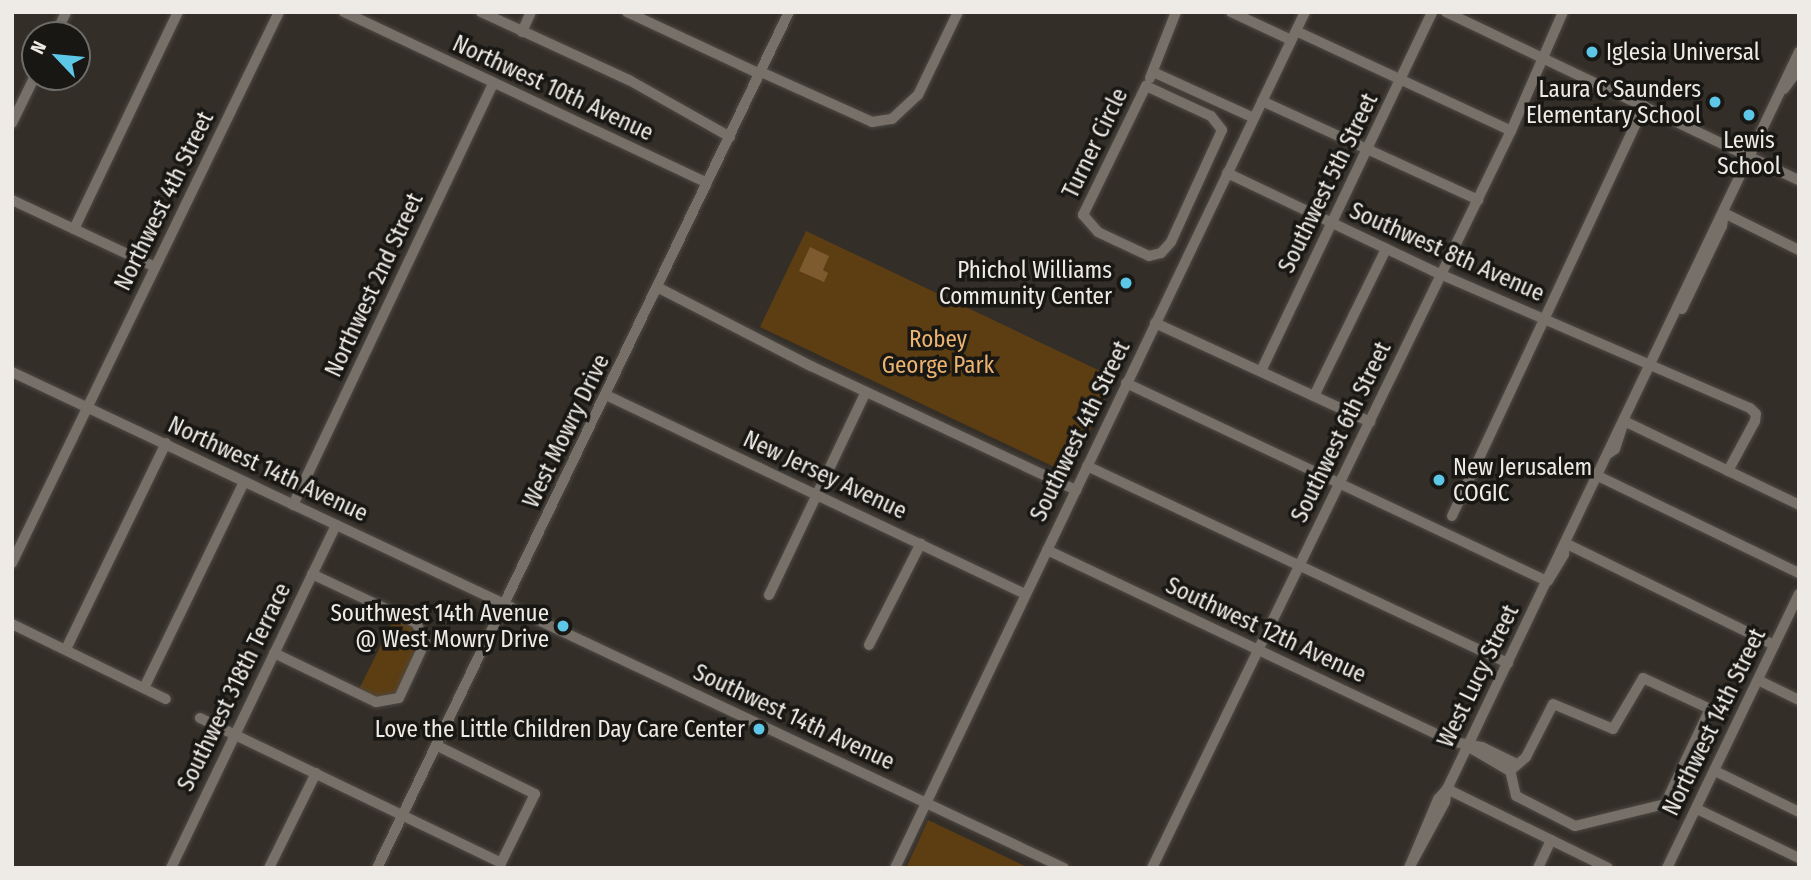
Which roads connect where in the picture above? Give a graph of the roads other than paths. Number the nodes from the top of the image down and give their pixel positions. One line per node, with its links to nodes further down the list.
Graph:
1 (178, 12): 44 (street)
2 (279, 12): 47 (street, Northwest 4th Street)
3 (344, 12): 23 (street, Northwest 10th Avenue)
4 (481, 12): 15 (street)
5 (531, 12): 15 (street)
6 (627, 12): 21 (street)
7 (789, 12): 21 (street, West Mowry Drive)
8 (958, 12): 21 (street)
9 (1176, 12): 20 (street)
10 (1231, 12): 16 (street)
11 (1305, 12): 16 (street, Southwest 4th Street)
12 (1432, 12): 22 (street, Southwest 5th Street)
13 (1446, 12): 18 (street)
14 (1563, 12): 18 (street, Southwest 6th Street)
15 (522, 32): 32 (street)
16 (1294, 35): 22 (street); 27 (street, Southwest 4th Street)
17 (1799, 52): 25 (street)
18 (1543, 58): 28 (street); 31 (street, Southwest 6th Street)
19 (1799, 68): 25 (street)
20 (1153, 72): 24 (street); 29 (street)
21 (761, 73): 32 (street, West Mowry Drive)
22 (1402, 79): 31 (street); 33 (street, Southwest 5th Street)
23 (493, 83): 37 (street, Northwest 10th Avenue); 70 (street, Northwest 2nd Street)
24 (1146, 86): 38 (street, Turner Circle); 38 (street, Turner Circle)
25 (1784, 89): 34 (street, West Lucy Street)
26 (28, 91): 30 (street)
27 (1262, 101): 29 (street, Southwest 4th Street); 33 (street)
28 (1644, 106): 34 (street); 50 (street)
29 (1254, 118): 35 (street, Southwest 4th Street)
30 (12, 123)
31 (1511, 131): 40 (street, Southwest 6th Street)
32 (730, 137): 37 (street, West Mowry Drive)
33 (1368, 150): 40 (street); 43 (street, Southwest 5th Street)
34 (1751, 156): 36 (street); 42 (street, West Lucy Street)
35 (1227, 173): 41 (street, Southwest 4th Street); 43 (street, Southwest 8th Avenue)
36 (1799, 180)
37 (707, 183): 49 (street, West Mowry Drive)
38 (1195, 193): 41 (street)
39 (12, 200): 44 (street)
40 (1478, 200): 48 (street, Southwest 6th Street)
41 (1214, 202): 51 (street, Southwest 4th Street)
42 (1724, 213): 46 (street); 52 (street, West Lucy Street)
43 (1332, 223): 45 (street, Southwest 8th Avenue); 53 (street, Southwest 5th Street)
44 (74, 229): 47 (street)
45 (1386, 248): 48 (street, Southwest 8th Avenue); 58 (street)
46 (1799, 250)
47 (155, 267): 59 (street, Northwest 4th Street)
48 (1443, 271): 50 (street, Southwest 8th Avenue); 61 (street, Southwest 6th Street)
49 (659, 288): 56 (street); 57 (street, West Mowry Drive)
50 (1545, 318): 52 (street, Southwest 8th Avenue); 72 (street)
51 (1156, 323): 53 (street); 55 (street, Southwest 4th Street)
52 (1650, 366): 60 (street, West Lucy Street); 64 (street, Southwest 8th Avenue)
53 (1261, 371): 58 (street)
54 (12, 372): 59 (street, Northwest 14th Avenue)
55 (1126, 383): 63 (street, Southwest 4th Street); 67 (street)
56 (866, 392): 68 (street); 69 (street)
57 (606, 395): 69 (street, New Jersey Avenue); 85 (street, West Mowry Drive)
58 (1314, 396): 61 (street)
59 (86, 407): 62 (street, Northwest 14th Avenue); 77 (street, Northwest 4th Street)
60 (1624, 421): 64 (street); 65 (street, West Lucy Street)
61 (1370, 422): 67 (street, Southwest 6th Street)
62 (166, 443): 66 (street, Northwest 14th Avenue); 89 (street)
63 (1087, 466): 68 (street, Southwest 4th Street); 78 (street)
64 (1728, 471): 71 (street)
65 (1598, 476): 75 (street, West Lucy Street); 79 (street)
66 (244, 482): 70 (street, Northwest 14th Avenue); 94 (street)
67 (1340, 484): 78 (street, Southwest 6th Street); 81 (street)
68 (1076, 490): 76 (street, Southwest 4th Street)
69 (816, 494): 74 (street, New Jersey Avenue); 84 (street)
70 (293, 505): 73 (street, Northwest 14th Avenue)
71 (1799, 505)
72 (1452, 516)
73 (336, 525): 80 (street, Southwest 318th Terrace); 85 (street, Northwest 14th Avenue)
74 (921, 543): 82 (street, New Jersey Avenue); 87 (street)
75 (1565, 543): 81 (street, West Lucy Street); 88 (street)
76 (1046, 550): 82 (street, Southwest 4th Street); 90 (street, Southwest 12th Avenue)
77 (12, 563)
78 (1300, 565): 90 (street, Southwest 6th Street); 92 (street)
79 (1799, 573)
80 (312, 574): 91 (street, Southwest 318th Terrace); 91 (street)
81 (1547, 581): 92 (street, West Lucy Street)
82 (1026, 594): 105 (street, Southwest 4th Street)
83 (1799, 594): 88 (street, Northwest 14th Street)
84 (769, 595)
85 (506, 604): 99 (street, West Mowry Drive); 105 (street, Southwest 14th Avenue)
86 (12, 624): 89 (street)
87 (869, 645)
88 (1774, 645): 93 (street, Northwest 14th Street)
89 (66, 649): 94 (street)
90 (1258, 649): 100 (street, Southwest 12th Avenue); 116 (street, Southwest 6th Street)
91 (274, 653): 98 (street, Southwest 318th Terrace)
92 (1508, 663): 100 (street, West Lucy Street)
93 (1758, 680): 96 (street); 102 (street, Northwest 14th Street)
94 (144, 688): 95 (street)
95 (166, 699)
96 (1799, 700)
97 (200, 718): 98 (street)
98 (235, 732): 103 (street); 111 (street, Southwest 318th Terrace)
99 (438, 746): 108 (street, West Mowry Drive); 108 (street)
100 (1467, 746): 101 (street, Southwest 12th Avenue); 104 (street, West Lucy Street)
101 (1513, 767): 101 (street)
102 (1714, 771): 106 (street, Northwest 14th Street); 107 (street)
103 (316, 773): 108 (street); 112 (street)
104 (1447, 789): 109 (street); 117 (street, West Lucy Street)
105 (926, 803): 114 (street, Southwest 4th Street); 115 (street, Southwest 14th Avenue)
106 (1697, 809): 110 (street); 120 (street, Northwest 14th Street)
107 (1799, 812)
108 (401, 817): 113 (street, West Mowry Drive)
109 (1551, 840): 118 (street); 119 (street)
110 (1799, 858)
111 (170, 868)
112 (269, 868)
113 (377, 868)
114 (895, 868)
115 (1064, 868)
116 (1152, 868)
117 (1409, 868)
118 (1538, 868)
119 (1608, 868)
120 (1667, 868)

